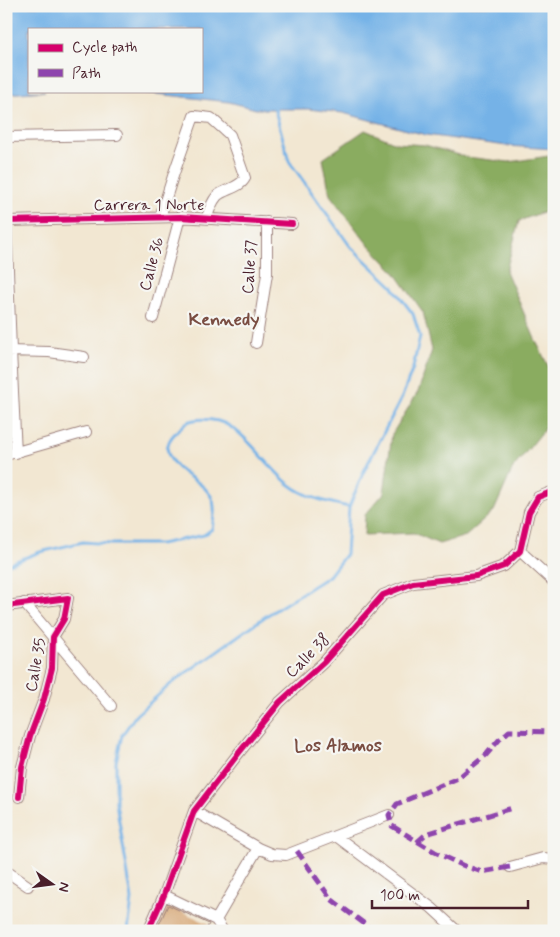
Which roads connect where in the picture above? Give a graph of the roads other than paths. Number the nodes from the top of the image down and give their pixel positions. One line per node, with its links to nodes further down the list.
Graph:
1 (117, 135): 2 (street)
2 (6, 138)
3 (6, 216): 7 (street)
4 (160, 217): 5 (street, Carrera 1 Norte); 6 (street); 7 (street, Carrera 1 Norte)
5 (180, 217): 6 (street, Carrera 1 Norte); 10 (street, Calle 36)
6 (207, 218): 8 (street, Carrera 1 Norte)
7 (6, 221): 12 (street)
8 (267, 222): 9 (street, Carrera 1 Norte); 11 (street, Calle 37)
9 (292, 224)
10 (153, 318)
11 (256, 343)
12 (8, 351): 13 (street); 15 (street)
13 (84, 357)
14 (86, 432): 15 (street)
15 (11, 454)
16 (554, 491): 17 (street)
17 (520, 551): 18 (street); 24 (street, Calle 38)
18 (554, 582)
19 (24, 604): 20 (street); 21 (street); 21 (street, Calle 35)
20 (6, 606)
21 (53, 637): 22 (street); 23 (street, Calle 35)
22 (111, 706)
23 (19, 797)
24 (194, 811): 27 (street); 32 (street, Calle 38)
25 (389, 815): 26 (street)
26 (336, 836): 27 (street); 36 (street)
27 (258, 848): 33 (street)
28 (554, 859): 29 (street)
29 (510, 866)
30 (6, 873): 31 (street)
31 (28, 886)
32 (164, 895): 33 (street); 34 (street, Calle 38)
33 (216, 920): 35 (street)
34 (148, 931)
35 (223, 931)
36 (457, 931)

